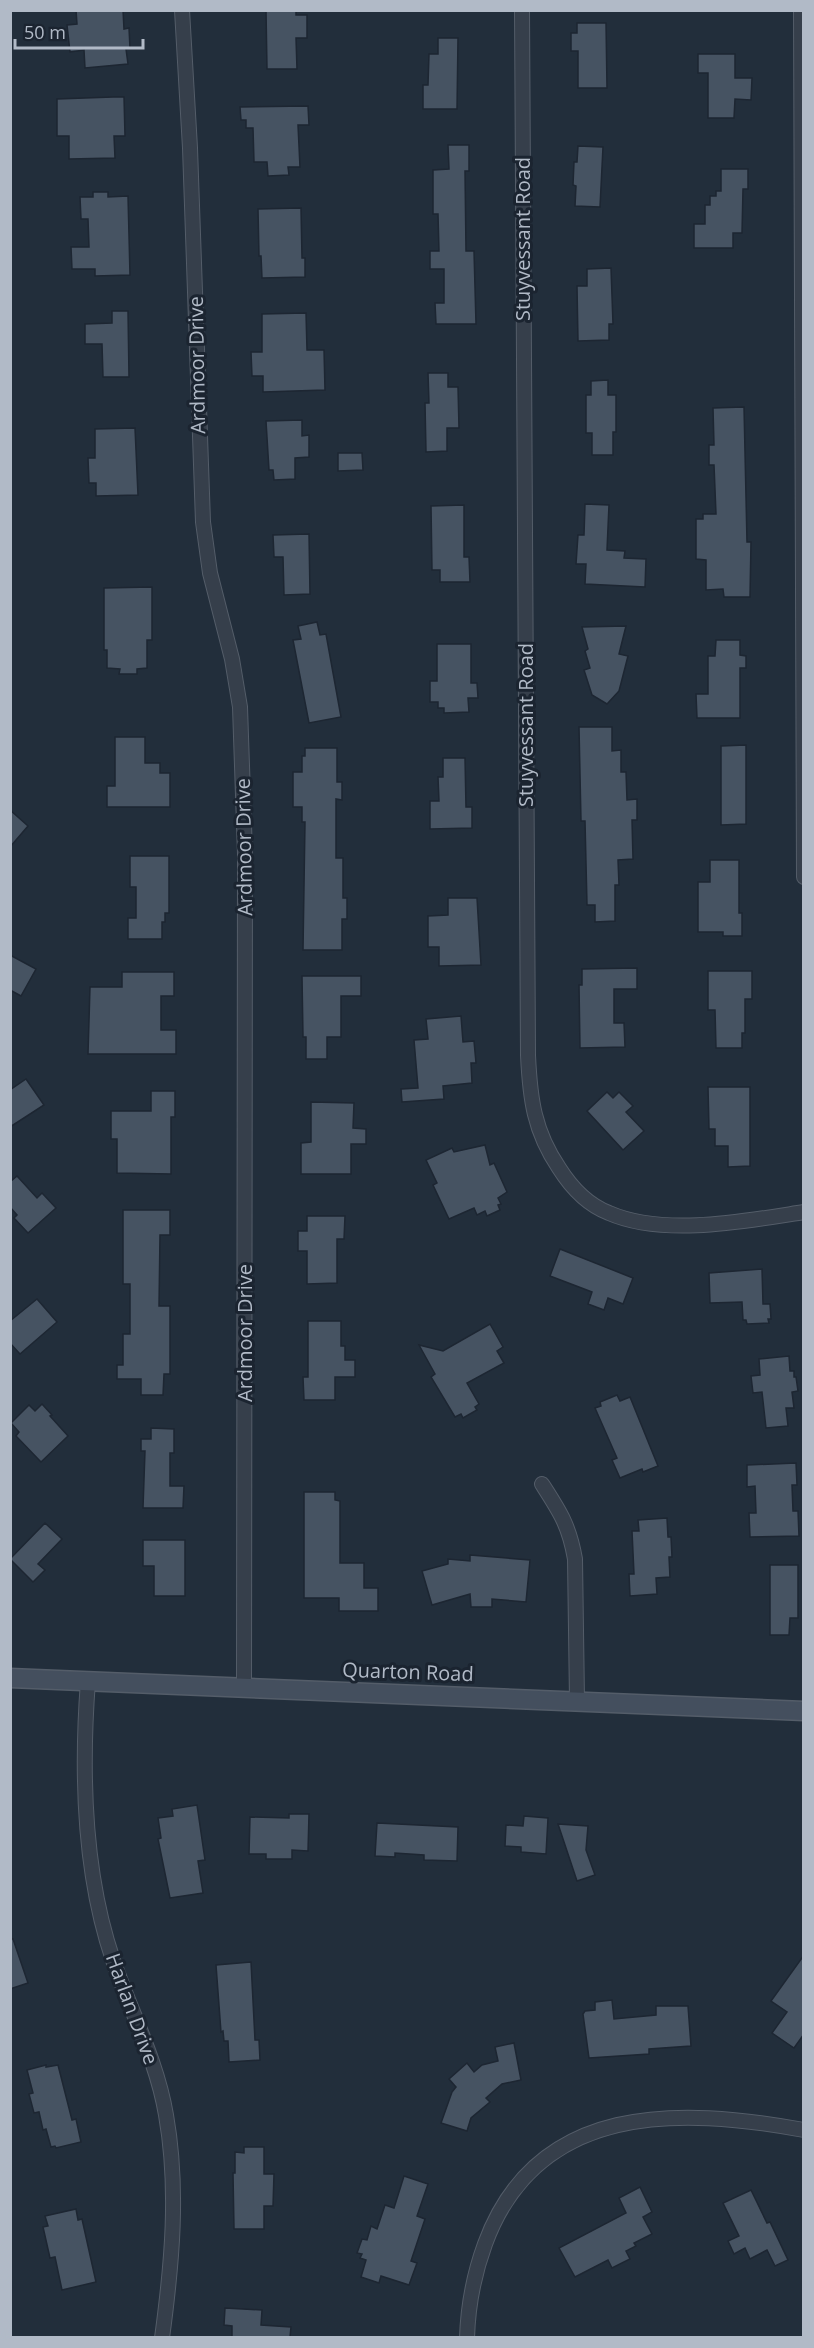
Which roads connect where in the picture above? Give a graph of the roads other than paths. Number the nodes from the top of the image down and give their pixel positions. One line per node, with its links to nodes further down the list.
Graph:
1 (182, 10): 9 (street, Ardmoor Drive)
2 (522, 10): 5 (street, Stuyvessant Road)
3 (801, 10): 4 (street)
4 (804, 877)
5 (804, 1212)
6 (542, 1484): 10 (street)
7 (10, 1678): 8 (street, Quarton Road)
8 (88, 1681): 9 (street, Quarton Road); 13 (street, Harlan Drive)
9 (244, 1687): 10 (street, Quarton Road)
10 (578, 1701): 11 (street, Quarton Road)
11 (804, 1711)
12 (804, 2130): 14 (street)
13 (162, 2337)
14 (467, 2337)

